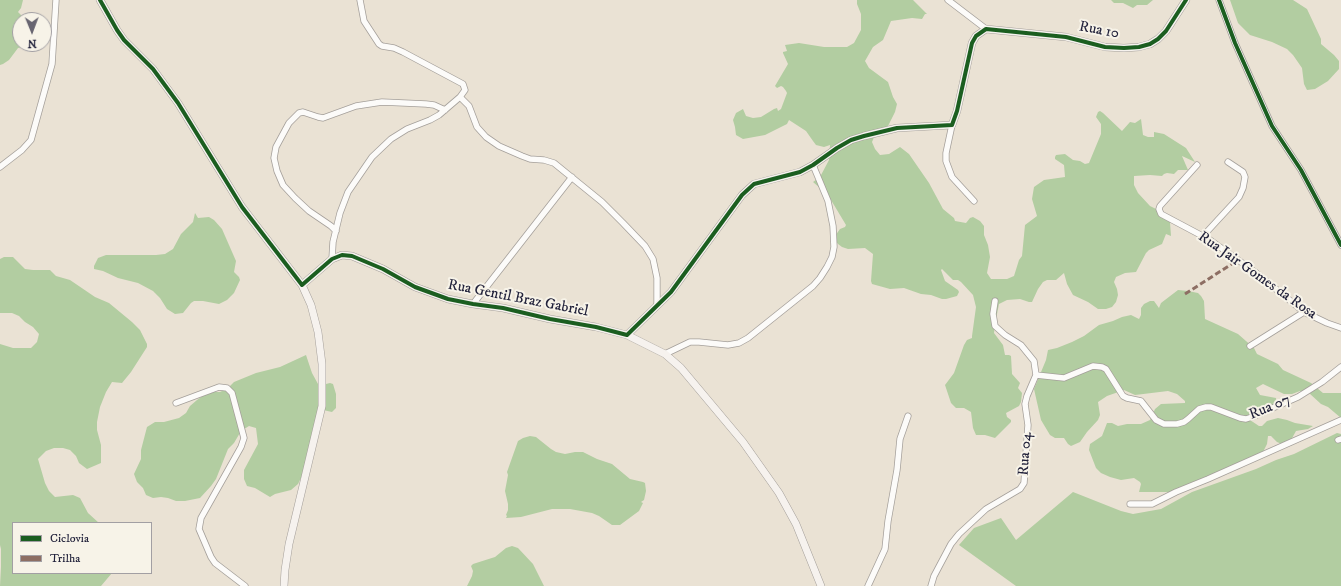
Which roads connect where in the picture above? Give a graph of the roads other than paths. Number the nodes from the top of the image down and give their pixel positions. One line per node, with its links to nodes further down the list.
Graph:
1 (56, 0): 14 (street)
2 (100, 0): 21 (street)
3 (360, 0): 8 (street)
4 (948, 0): 7 (street, Rua 10)
5 (1186, 0): 7 (street, Rua 10)
6 (1219, 0): 19 (street)
7 (986, 28): 10 (street)
8 (460, 97): 9 (street); 15 (street)
9 (445, 110): 17 (street); 17 (street)
10 (952, 125): 12 (street); 16 (street)
11 (1228, 162): 18 (street)
12 (813, 165): 24 (street); 29 (street)
13 (1197, 165): 18 (street, Rua Jair Gomes da Rosa)
14 (0, 168)
15 (572, 177): 23 (street); 24 (street)
16 (974, 201)
17 (336, 231): 20 (street)
18 (1203, 236): 25 (street, Rua Jair Gomes da Rosa)
19 (1341, 246)
20 (332, 259): 21 (street); 23 (street, Rua Gentil Braz Gabriel)
21 (302, 284): 37 (street)
22 (995, 301): 31 (street)
23 (473, 304): 27 (street, Rua Gentil Braz Gabriel)
24 (657, 306): 27 (street)
25 (1304, 312): 26 (street, Rua Jair Gomes da Rosa); 28 (street)
26 (1341, 328)
27 (627, 336): 29 (street, Rua Gentil Braz Gabriel)
28 (1250, 346)
29 (666, 354): 38 (street, Rua Gentil Braz Gabriel)
30 (1341, 367): 31 (street, Rua 07)
31 (1036, 375): 40 (street, Rua 04)
32 (176, 403): 36 (street)
33 (908, 416): 39 (street)
34 (1341, 420): 35 (street)
35 (1130, 504)
36 (245, 586)
37 (284, 586)
38 (821, 586)
39 (868, 586)
40 (931, 586)

